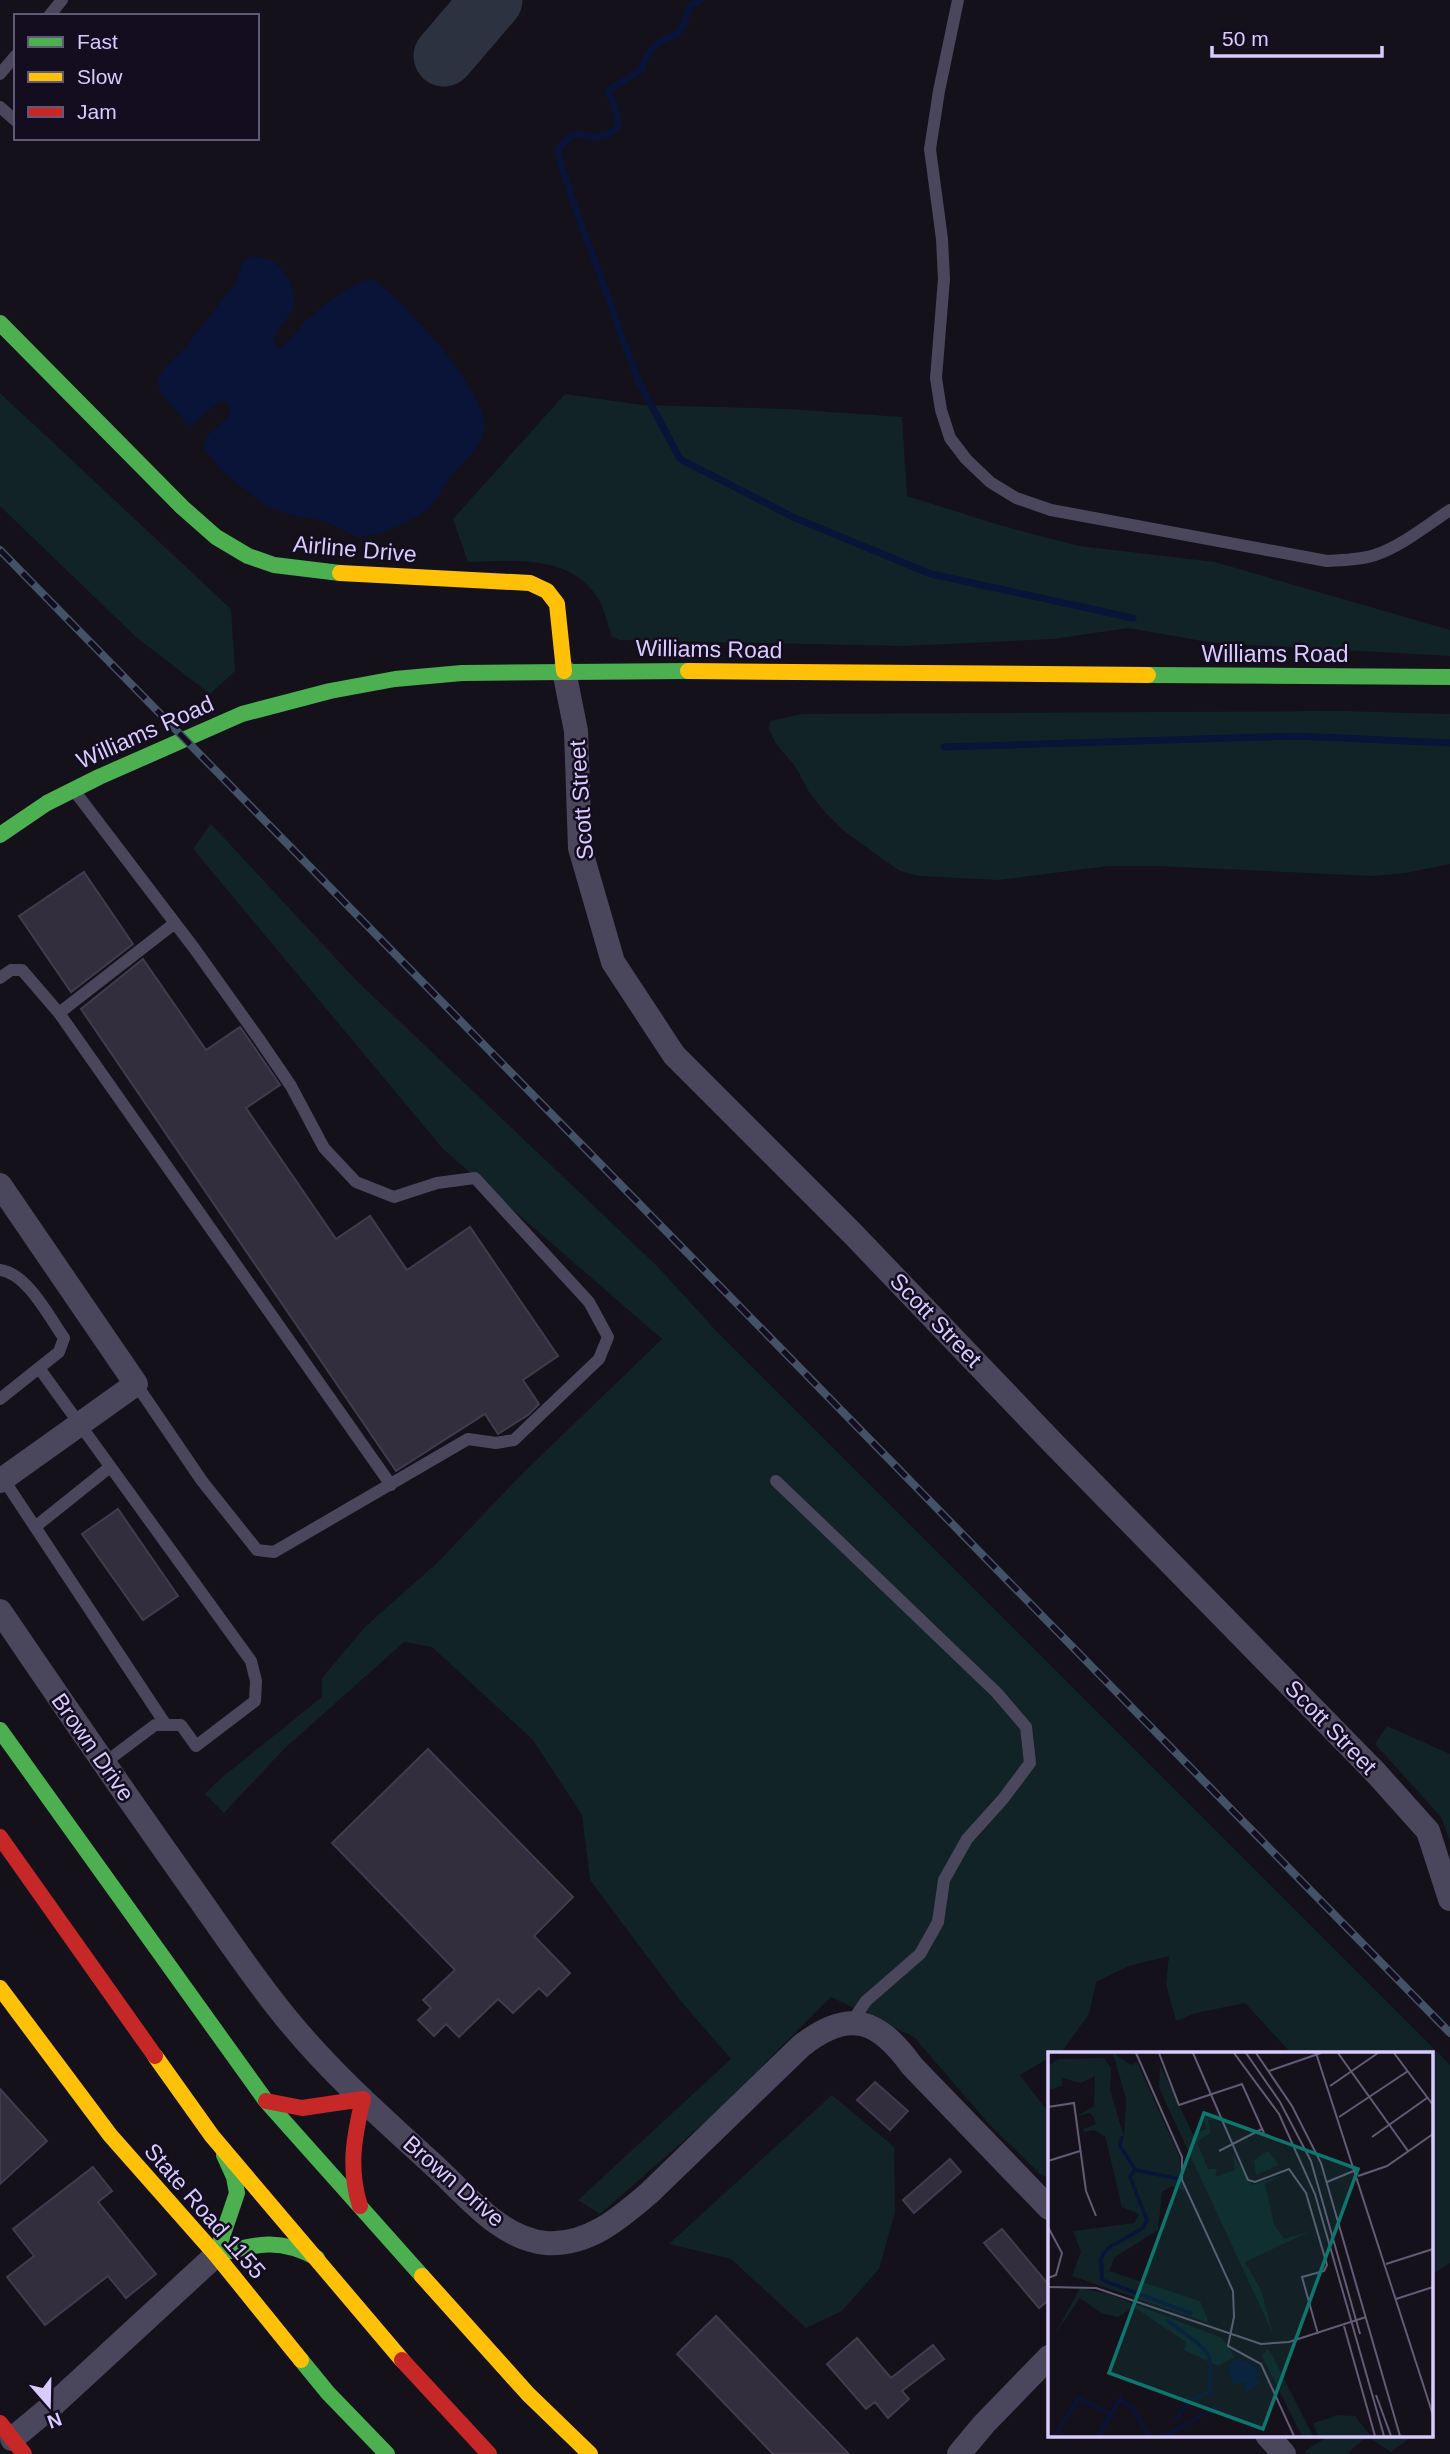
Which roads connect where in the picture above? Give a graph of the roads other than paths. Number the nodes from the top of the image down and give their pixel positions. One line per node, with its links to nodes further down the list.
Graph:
1 (62, 0): 3 (lane)
2 (958, 0): 9 (lane)
3 (51, 14)
4 (14, 57): 5 (lane)
5 (0, 74)
6 (0, 107): 7 (lane)
7 (14, 119)
8 (0, 323): 10 (main road, Airline Drive)
9 (1450, 510)
10 (564, 671): 11 (main road, Williams Road); 12 (main road, Williams Road); 33 (street, Scott Street)
11 (1450, 677)
12 (73, 790): 13 (main road, Williams Road); 14 (lane)
13 (0, 835)
14 (175, 923): 16 (lane); 26 (lane)
15 (0, 978): 16 (lane)
16 (59, 1013): 26 (lane)
17 (0, 1185): 20 (street)
18 (0, 1270): 19 (lane)
19 (39, 1368): 21 (lane); 22 (lane)
20 (136, 1384): 22 (street); 26 (lane)
21 (0, 1399)
22 (79, 1425): 23 (lane); 24 (street)
23 (110, 1467): 27 (lane); 29 (lane)
24 (1, 1478): 27 (lane)
25 (776, 1481): 35 (lane)
26 (391, 1485)
27 (35, 1527): 29 (lane)
28 (0, 1611): 31 (street, Brown Drive)
29 (166, 1726): 31 (lane)
30 (0, 1730): 37 (main road)
31 (103, 1764): 36 (street, Brown Drive)
32 (0, 1837): 38 (main road)
33 (1450, 1899)
34 (0, 1988): 41 (main road, State Road 1155)
35 (851, 2023): 36 (street, Brown Drive); 39 (street)
36 (363, 2099): 37 (main road); 40 (main road)
37 (266, 2101): 40 (main road)
38 (212, 2136): 41 (main road); 42 (main road)
39 (1048, 2207)
40 (360, 2208): 48 (main road)
41 (216, 2255): 42 (main road); 45 (street); 46 (main road, State Road 1155)
42 (317, 2258): 47 (main road)
43 (1048, 2358): 49 (street)
44 (1268, 2436): 50 (street)
45 (12, 2439)
46 (387, 2454)
47 (489, 2454)
48 (590, 2454)
49 (959, 2454)
50 (1284, 2454)

